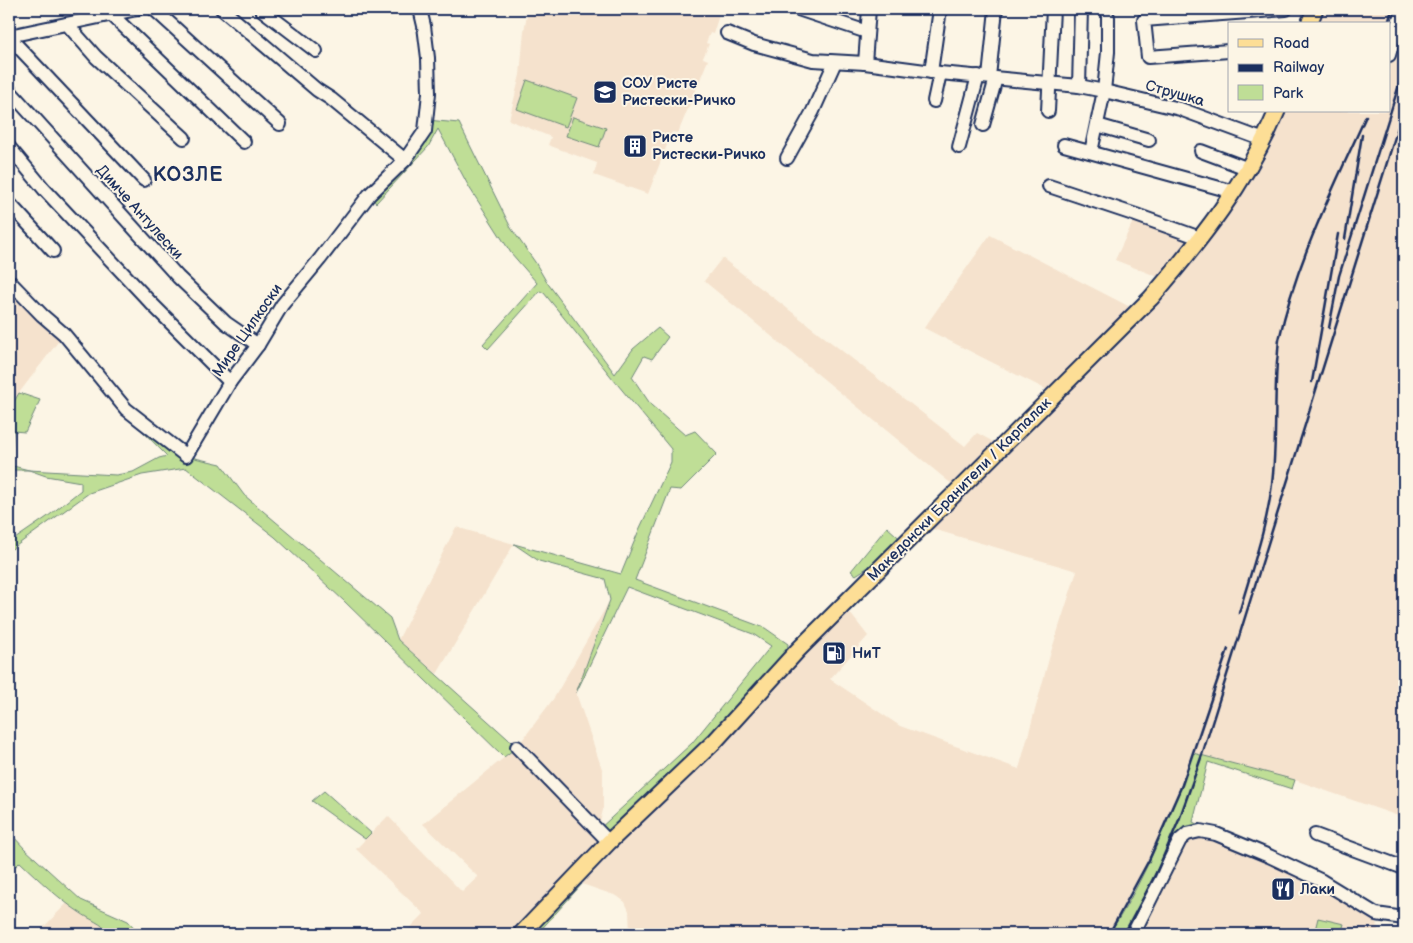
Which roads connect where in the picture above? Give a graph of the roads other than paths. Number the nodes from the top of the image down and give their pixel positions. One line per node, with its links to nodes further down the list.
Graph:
1 (137, 9): 15 (street, Димче Антулески)
2 (154, 9): 36 (street)
3 (222, 9): 49 (street)
4 (261, 9): 24 (street)
5 (420, 9): 49 (street, Мире Цилкоски)
6 (798, 9): 19 (street)
7 (869, 9): 19 (street)
8 (940, 9): 27 (street)
9 (996, 9): 28 (street)
10 (1053, 9): 29 (street)
11 (1082, 9): 30 (street)
12 (1286, 9): 22 (street)
13 (1315, 9): 17 (main road)
14 (1402, 9): 23 (street)
15 (111, 14): 18 (street, Димче Антулески); 42 (street)
16 (1108, 17): 32 (street)
17 (1310, 22)
18 (67, 24): 21 (street, Димче Антулески); 39 (street)
19 (867, 32): 26 (street)
20 (727, 33): 25 (street, Струшка)
21 (9, 36): 51 (street, Димче Антулески)
22 (1228, 51)
23 (1390, 51)
24 (316, 52)
25 (835, 62): 26 (street, Струшка); 48 (street)
26 (865, 63): 27 (street, Струшка)
27 (936, 73): 28 (street, Струшка); 33 (street)
28 (988, 77): 29 (street, Струшка); 37 (street); 45 (street)
29 (1051, 84): 30 (street, Струшка); 34 (street)
30 (1079, 86): 32 (street, Струшка)
31 (9, 90): 58 (street, Димче Антулески)
32 (1104, 91): 38 (street); 41 (street, Струшка)
33 (934, 102)
34 (1048, 111)
35 (1277, 112): 41 (main road, Македонски Бранители / Карпалак)
36 (280, 124)
37 (983, 125)
38 (1097, 125): 40 (street); 47 (street)
39 (184, 138)
40 (1149, 140)
41 (1264, 140): 50 (main road, Македонски Бранители / Карпалак)
42 (244, 142)
43 (1064, 145): 47 (street)
44 (9, 147): 59 (street)
45 (959, 147)
46 (1201, 151): 50 (street)
47 (1091, 152): 53 (street)
48 (787, 158)
49 (405, 160): 58 (street, Мире Цилкоски)
50 (1249, 169): 53 (main road, Македонски Бранители / Карпалак)
51 (144, 180)
52 (1049, 186): 55 (street)
53 (1234, 192): 55 (main road, Македонски Бранители / Карпалак)
54 (9, 203): 56 (street)
55 (1200, 238): 62 (main road, Македонски Бранители / Карпалак)
56 (53, 251)
57 (9, 281): 59 (street, Мире Цилкоски)
58 (258, 345): 59 (street, Мире Цилкоски)
59 (230, 382)
60 (517, 747): 62 (street)
61 (1315, 835): 63 (street)
62 (609, 842): 65 (main road, Македонски Бранители / Карпалак)
63 (1404, 868)
64 (1404, 918): 66 (street)
65 (521, 934)
66 (1133, 934)

